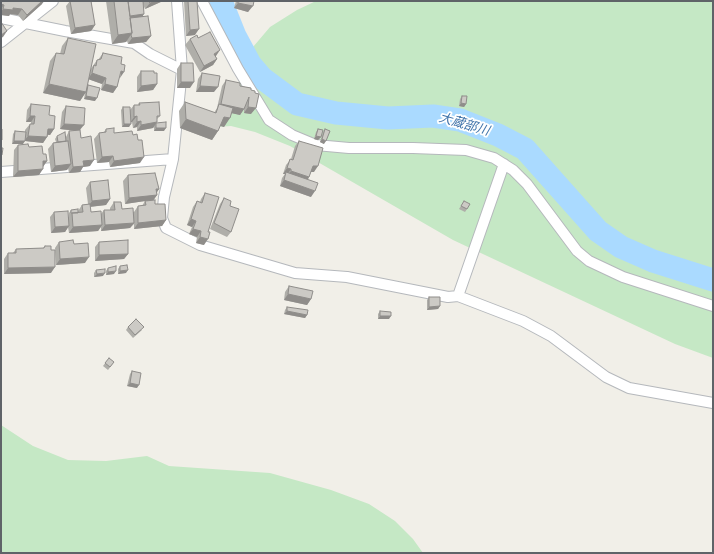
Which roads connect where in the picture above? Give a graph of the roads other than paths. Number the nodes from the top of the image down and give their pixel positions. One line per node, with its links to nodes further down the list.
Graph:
1 (53, 1): 5 (street)
2 (178, 1): 7 (street)
3 (202, 1): 9 (street)
4 (1, 18): 5 (street)
5 (26, 23): 6 (street); 7 (street)
6 (1, 42)
7 (182, 70): 8 (street)
8 (173, 159): 10 (street); 11 (street)
9 (504, 164): 11 (street); 12 (street)
10 (1, 172)
11 (458, 296): 13 (street)
12 (713, 306)
13 (713, 403)

